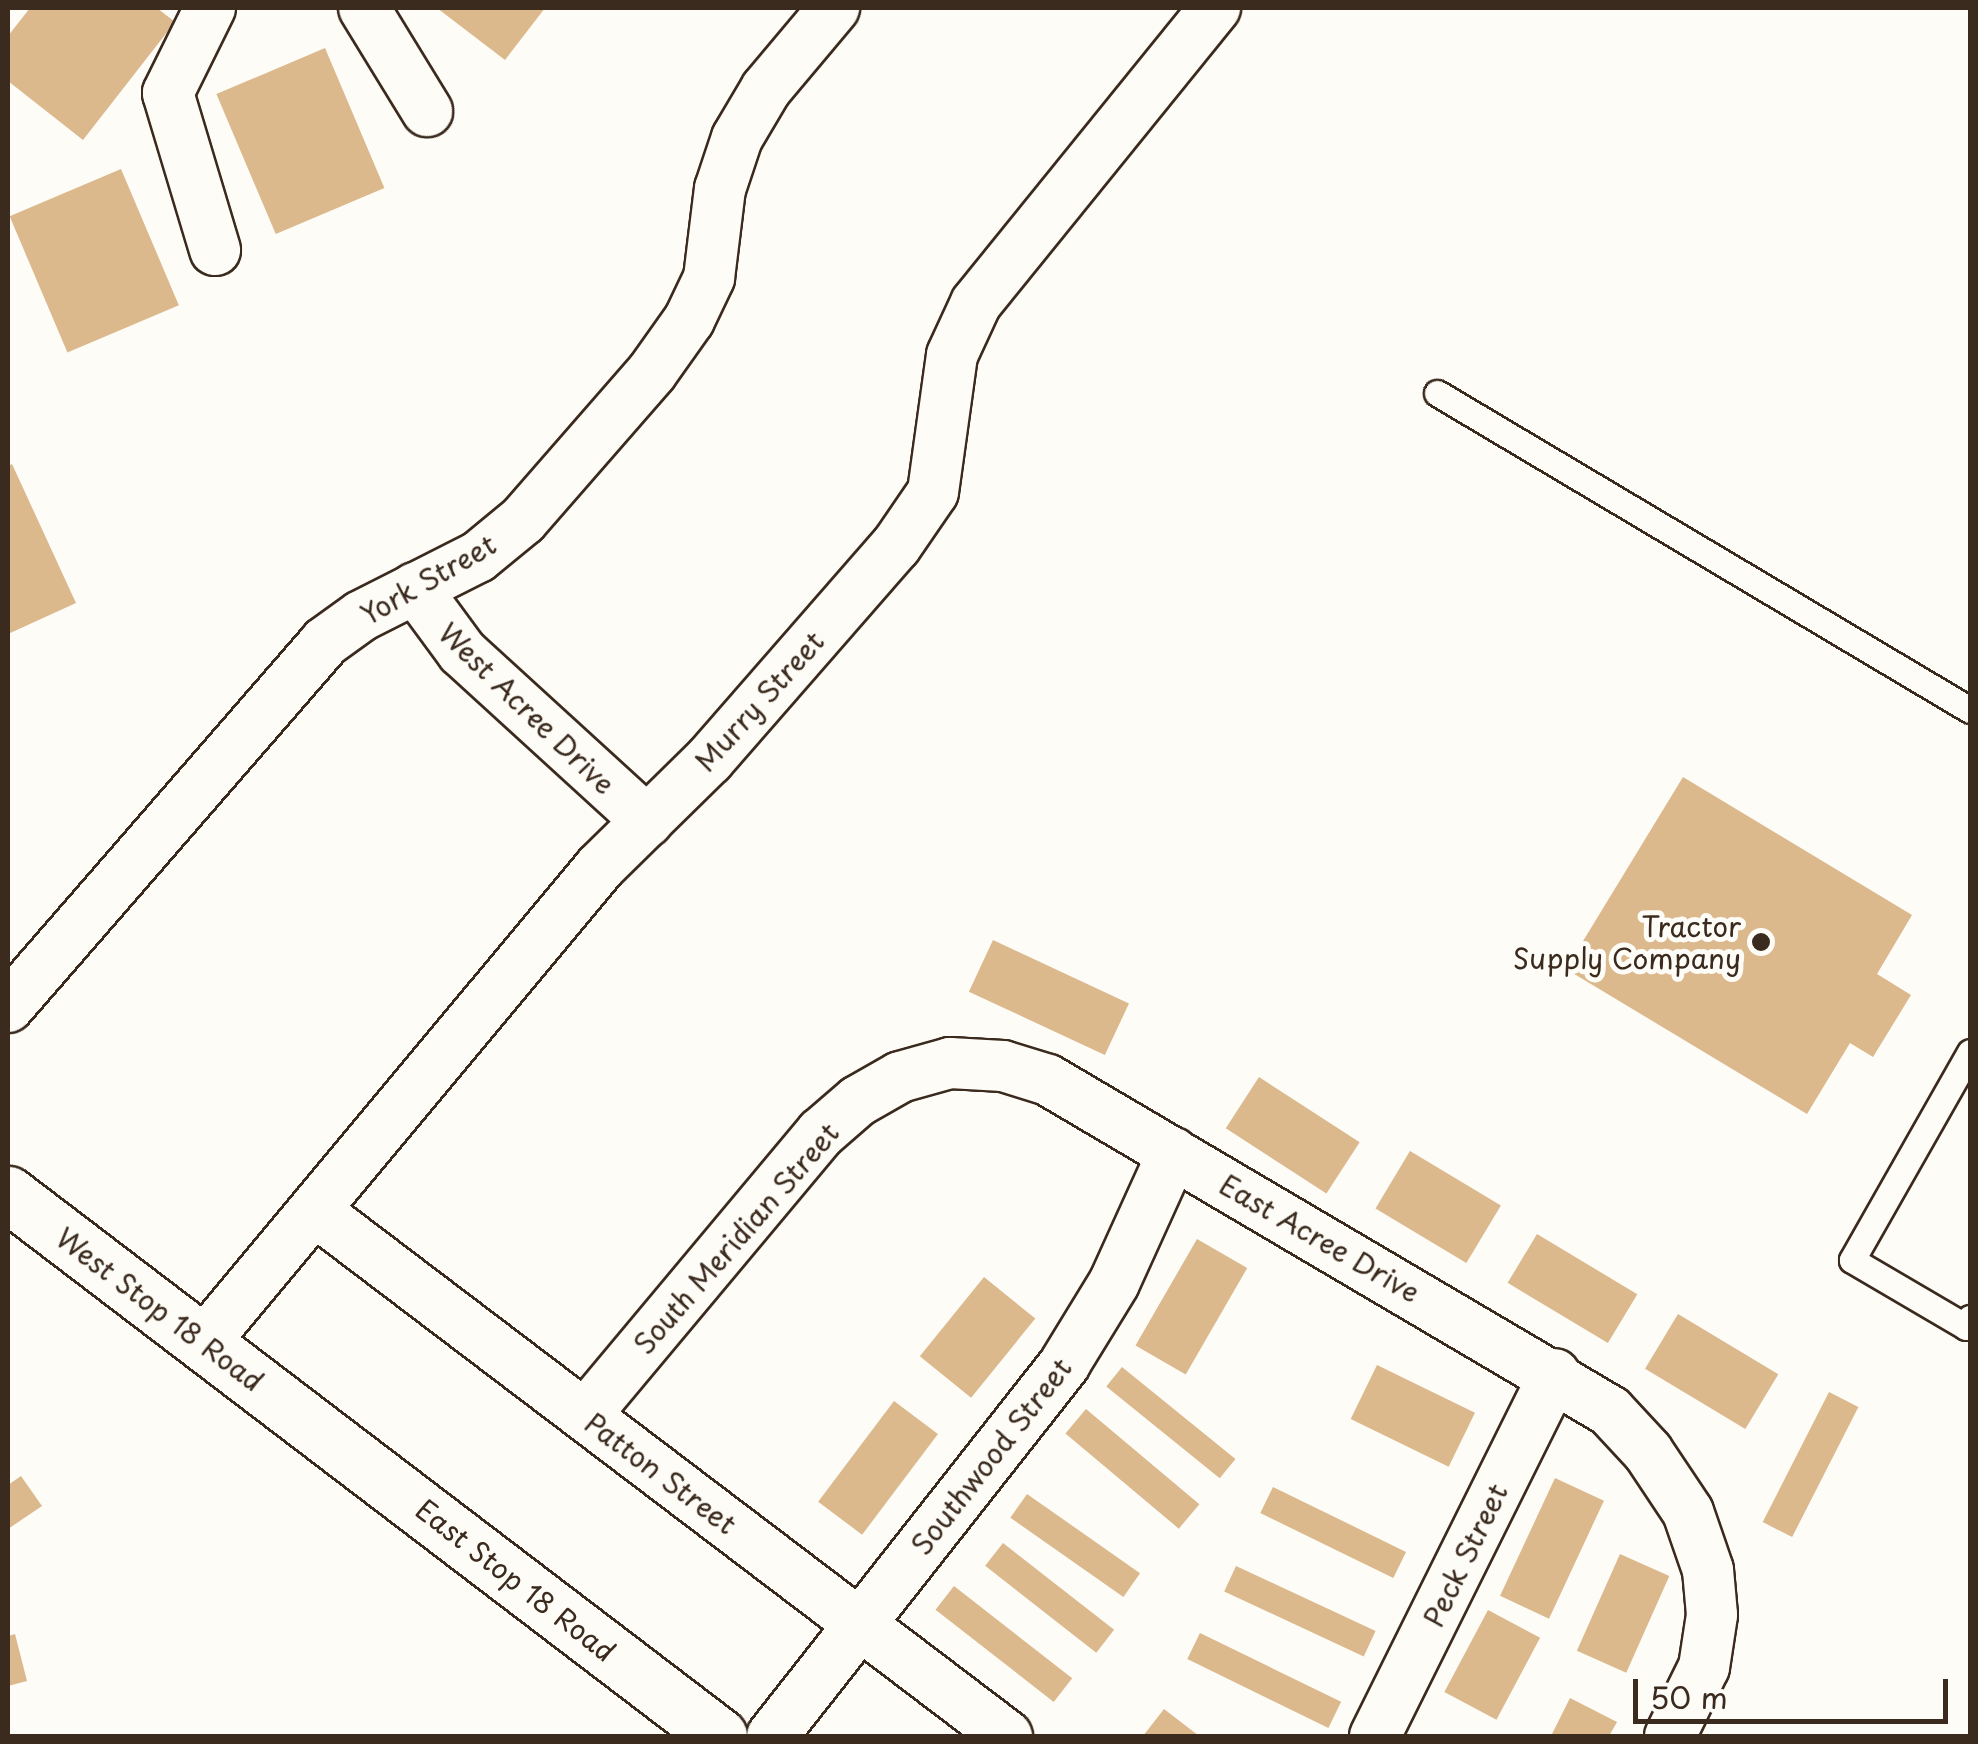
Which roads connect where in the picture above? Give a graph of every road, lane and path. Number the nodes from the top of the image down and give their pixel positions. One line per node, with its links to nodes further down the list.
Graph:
1 (210, 8): 6 (street)
2 (364, 8): 5 (street)
3 (834, 8): 8 (street, York Street)
4 (1216, 8): 10 (street, Murry Street)
5 (427, 111)
6 (215, 250)
7 (1437, 393): 9 (lane)
8 (415, 588): 10 (street, West Acree Drive); 11 (street, York Street)
9 (1970, 710)
10 (647, 821): 16 (street, Murry Street)
11 (8, 1007)
12 (1970, 1052): 17 (lane)
13 (900, 1078): 14 (street, East Acree Drive); 20 (street, South Meridian Street)
14 (1174, 1153): 19 (street, East Acree Drive); 22 (street, Southwood Street)
15 (8, 1194): 18 (street, West Stop 18 Road)
16 (314, 1210): 18 (street, Murry Street); 20 (street, Patton Street)
17 (1970, 1318)
18 (204, 1342): 21 (street, West Stop 18 Road)
19 (1555, 1374): 26 (street, Peck Street); 27 (street, East Acree Drive)
20 (585, 1415): 22 (street, Patton Street)
21 (313, 1424): 23 (street, East Stop 18 Road)
22 (860, 1624): 24 (street, Southwood Street); 25 (street, Patton Street)
23 (719, 1736)
24 (772, 1736)
25 (1008, 1736)
26 (1375, 1736)
27 (1670, 1736)

